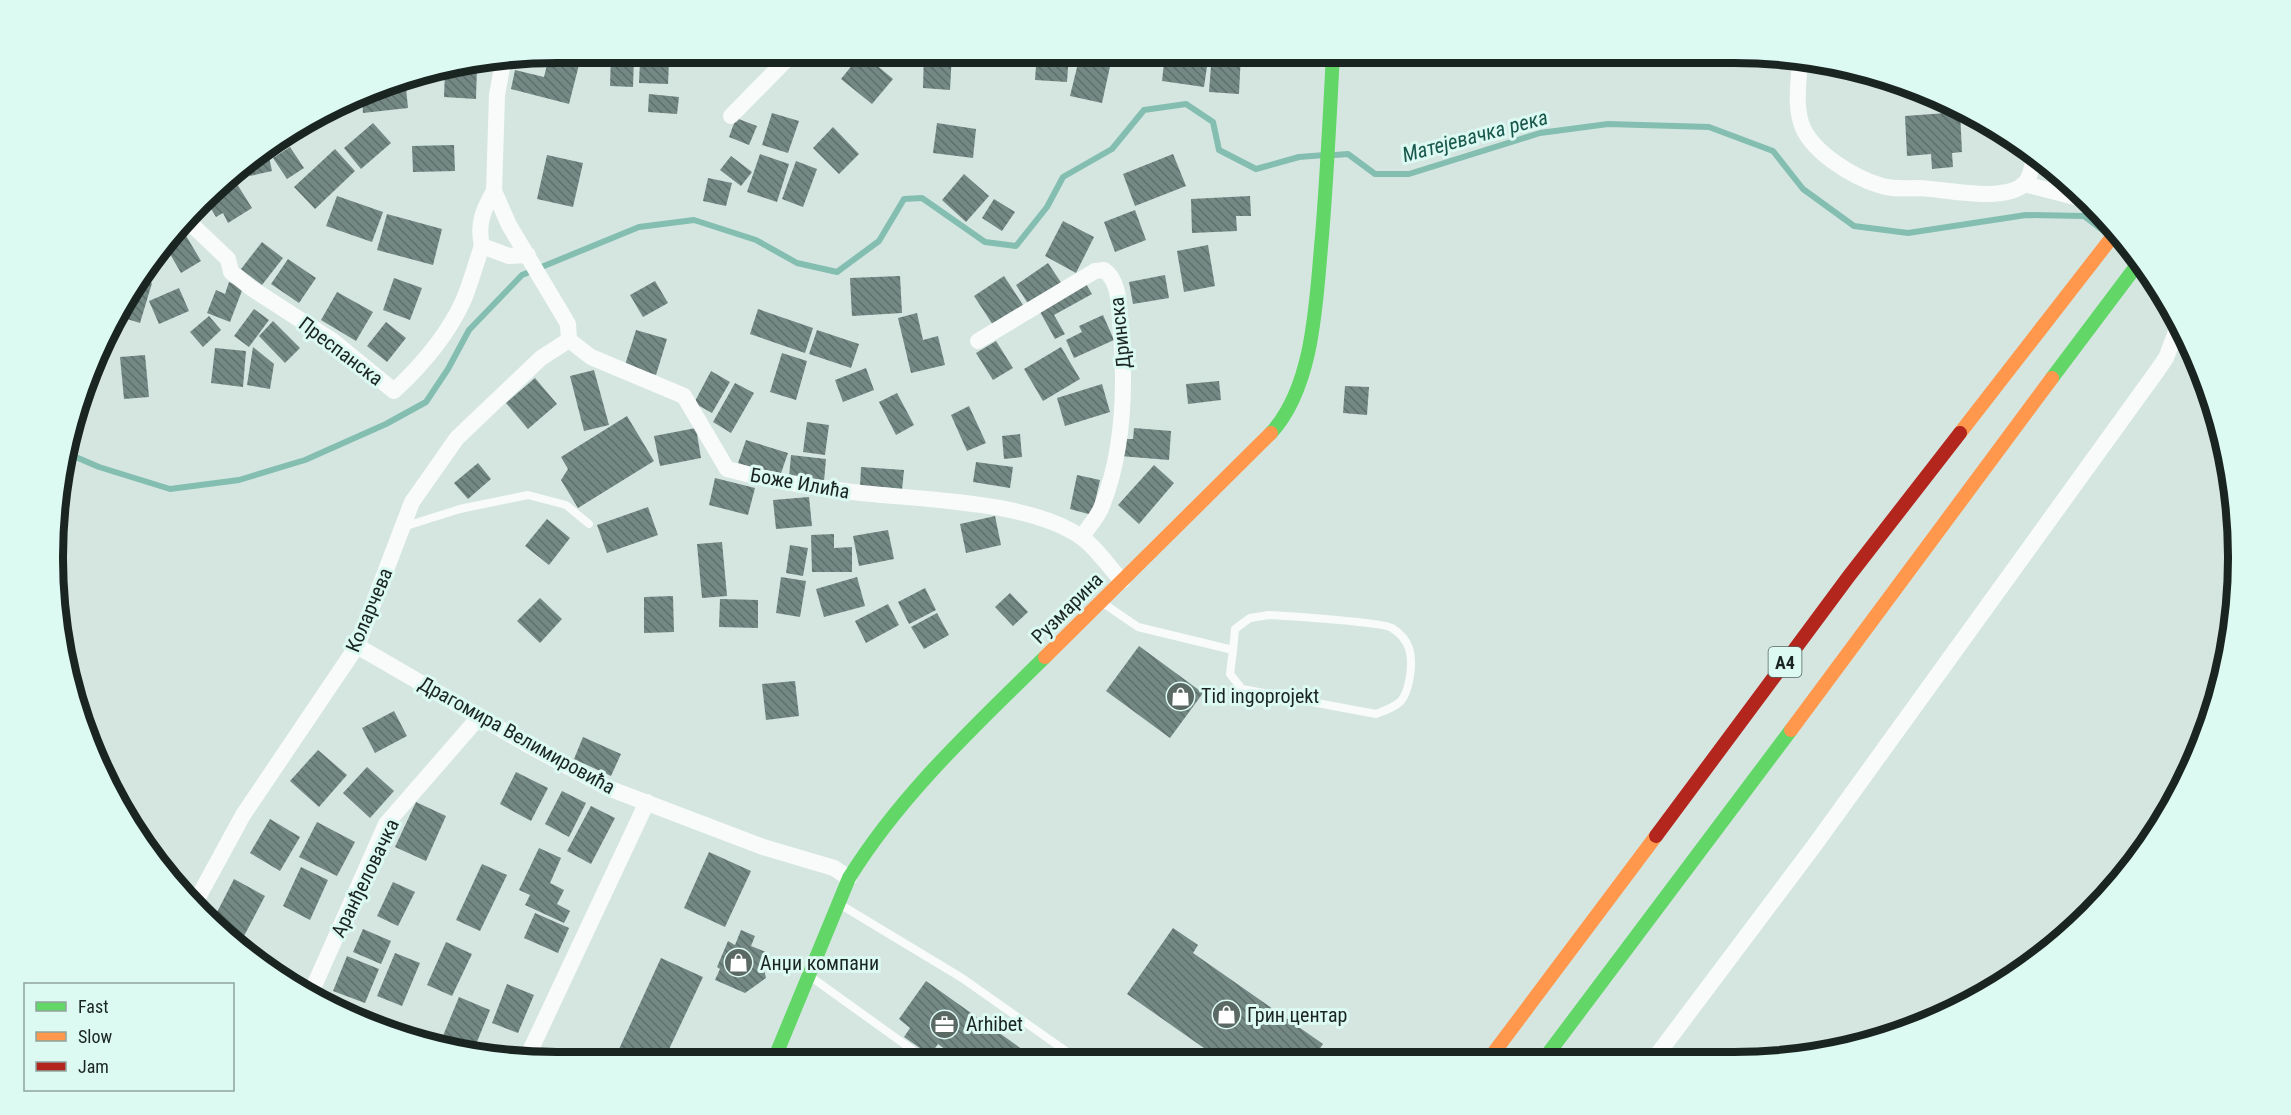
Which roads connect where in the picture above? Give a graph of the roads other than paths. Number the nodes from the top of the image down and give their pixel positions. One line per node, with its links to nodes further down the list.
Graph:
1 (782, 63): 5 (street)
2 (1333, 63): 21 (main road, Рузмарина)
3 (502, 66): 8 (street)
4 (1800, 67): 7 (street)
5 (731, 116)
6 (2032, 163): 7 (street)
7 (2024, 184): 9 (street)
8 (494, 191): 12 (street); 13 (street)
9 (2070, 196)
10 (192, 225): 12 (street, Преспанска)
11 (2111, 238): 36 (main road, A4)
12 (483, 246): 13 (street)
13 (528, 255): 16 (street)
14 (2135, 268): 37 (main road, A4)
15 (2175, 335): 38 (street)
16 (569, 340): 19 (street, Коларчева); 20 (street, Боже Илића)
17 (978, 341): 20 (street, Дринска)
18 (590, 524): 19 (lane)
19 (403, 527): 23 (street, Коларчева)
20 (1082, 537): 21 (street, Боже Илића)
21 (1122, 581): 22 (main road, Рузмарина)
22 (1101, 601): 24 (lane); 27 (main road, Рузмарина)
23 (357, 646): 25 (street, Драгомира Велимировића); 28 (street, Коларчева)
24 (1233, 650): 24 (lane)
25 (480, 716): 26 (street, Драгомира Велимировића); 31 (street, Аранђеловачка)
26 (647, 802): 27 (street, Драгомира Велимировића); 32 (street)
27 (849, 878): 29 (main road, Рузмарина)
28 (198, 897)
29 (838, 903): 30 (main road, Рузмарина); 35 (lane)
30 (807, 975): 33 (main road, Рузмарина); 34 (lane)
31 (313, 988)
32 (531, 1049)
33 (777, 1052)
34 (915, 1052)
35 (1066, 1052)
36 (1495, 1052)
37 (1549, 1052)
38 (1659, 1052)

